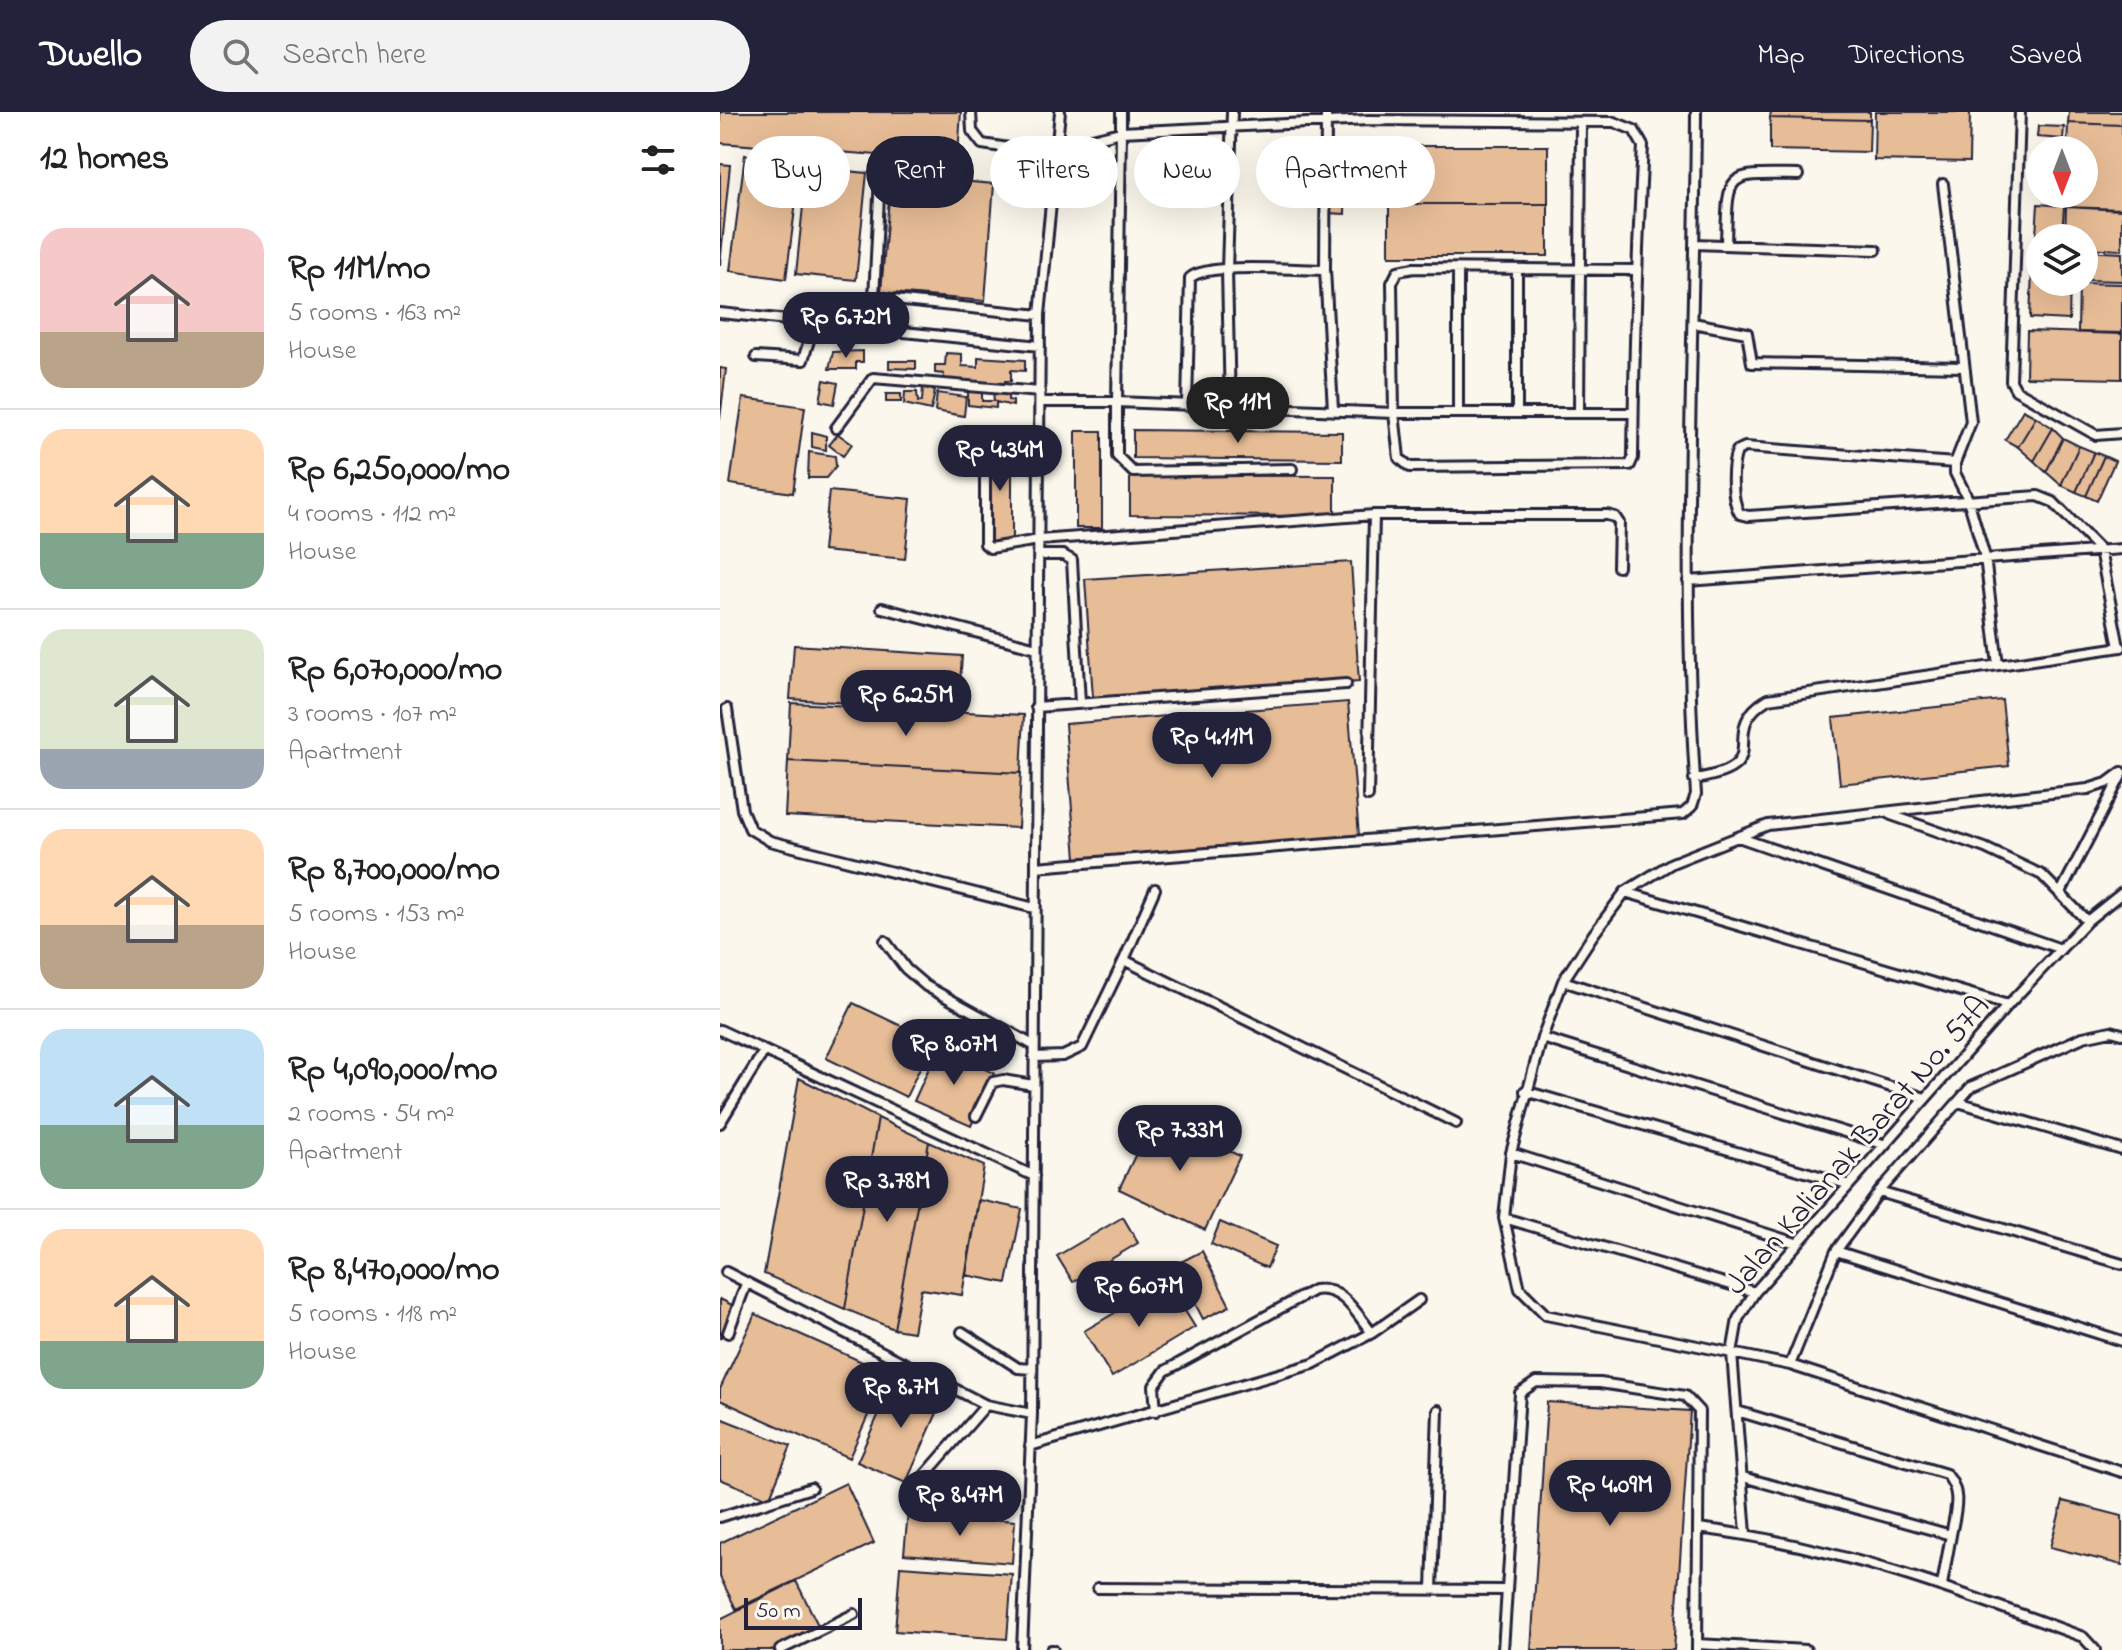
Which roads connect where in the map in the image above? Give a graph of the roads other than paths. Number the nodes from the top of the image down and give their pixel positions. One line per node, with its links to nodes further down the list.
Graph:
1 (971, 112): 13 (lane)
2 (1060, 112): 11 (lane)
3 (1121, 112): 10 (lane)
4 (1232, 112): 9 (lane)
5 (1696, 112): 18 (lane)
6 (2020, 112): 45 (lane)
7 (1326, 117): 8 (lane); 9 (lane); 24 (lane)
8 (1581, 122): 25 (lane); 26 (lane)
9 (1230, 128): 10 (lane); 23 (lane)
10 (1121, 132): 12 (lane); 35 (lane)
11 (1058, 136)
12 (1105, 136)
13 (990, 145)
14 (1798, 175): 19 (lane)
15 (1943, 184): 33 (lane)
16 (878, 208): 28 (lane)
17 (1051, 208): 28 (lane)
18 (1694, 244): 19 (lane); 29 (lane)
19 (1726, 244): 20 (lane)
20 (1876, 250)
21 (1458, 269): 22 (lane); 39 (lane); 40 (lane)
22 (1517, 269): 25 (lane); 41 (lane)
23 (1227, 270): 24 (lane); 36 (lane); 37 (lane)
24 (1325, 270): 38 (lane)
25 (1579, 270): 26 (lane); 42 (lane)
26 (1636, 270): 43 (lane)
27 (720, 313): 30 (lane)
28 (1040, 315): 31 (lane)
29 (1693, 323): 33 (lane); 57 (lane)
30 (814, 324): 31 (lane); 32 (lane)
31 (1040, 346): 34 (lane)
32 (756, 357)
33 (1963, 367): 47 (lane)
34 (1040, 397): 35 (lane); 44 (lane); 51 (lane)
35 (1117, 402): 36 (lane); 48 (lane)
36 (1187, 406): 37 (lane)
37 (1230, 408): 38 (lane)
38 (1333, 409): 39 (lane)
39 (1394, 413): 40 (lane); 43 (lane)
40 (1458, 413): 41 (lane)
41 (1517, 413): 42 (lane)
42 (1579, 413): 43 (lane)
43 (1633, 413)
44 (836, 428)
45 (2122, 433)
46 (985, 451): 51 (lane)
47 (1955, 463): 49 (lane); 49 (lane)
48 (1292, 469)
49 (1968, 499): 53 (lane); 55 (lane)
50 (1374, 515): 51 (lane); 56 (lane); 68 (lane)
51 (1039, 540): 54 (lane)
52 (2122, 549): 53 (lane)
53 (2100, 550): 55 (lane); 59 (lane)
54 (1039, 555): 60 (lane); 63 (lane)
55 (1985, 557): 57 (lane); 61 (lane)
56 (1618, 567)
57 (1688, 581): 67 (lane)
58 (882, 608): 60 (lane)
59 (2121, 647): 61 (lane)
60 (1037, 648): 64 (lane)
61 (1998, 665): 67 (lane)
62 (1346, 684): 63 (lane)
63 (1080, 703): 64 (lane)
64 (1036, 707): 71 (lane)
65 (727, 709): 76 (lane)
66 (2122, 773): 69 (lane); 75 (lane)
67 (1694, 779): 71 (lane)
68 (1368, 796)
69 (1887, 813): 70 (lane); 75 (lane)
70 (1738, 837): 73 (lane); 79 (lane)
71 (1036, 867): 76 (lane)
72 (1155, 889): 80 (lane)
73 (1625, 892): 81 (lane); 82 (lane)
74 (2122, 893): 77 (lane, Jalan Kalianak Barat No. 57A)
75 (2060, 894): 77 (lane)
76 (1034, 908): 86 (lane)
77 (2087, 921): 79 (lane, Jalan Kalianak Barat No. 57A)
78 (885, 941): 86 (lane)
79 (2061, 949): 82 (lane, Jalan Kalianak Barat No. 57A)
80 (1124, 960): 88 (lane); 95 (lane)
81 (1563, 981): 85 (lane); 91 (lane)
82 (2008, 1005): 91 (lane, Jalan Kalianak Barat No. 57A)
83 (720, 1030): 87 (lane)
84 (2122, 1034): 92 (lane, Jalan Kalianak Barat No. 57A)
85 (1542, 1038): 90 (lane); 96 (lane)
86 (1033, 1045): 88 (lane)
87 (764, 1051): 94 (lane); 99 (lane)
88 (1034, 1057): 89 (lane)
89 (1033, 1085): 93 (lane); 99 (lane)
90 (1525, 1091): 98 (lane); 100 (lane)
91 (1925, 1098): 96 (lane, Jalan Kalianak Barat No. 57A)
92 (1958, 1102): 97 (lane); 101 (lane, Jalan Kalianak Barat No. 57A)
93 (976, 1116)
94 (720, 1123)
95 (1456, 1123)
96 (1883, 1144): 100 (lane, Jalan Kalianak Barat No. 57A)
97 (2122, 1150)
98 (1511, 1153): 102 (lane); 103 (lane)
99 (1034, 1176): 116 (lane)
100 (1847, 1184): 103 (lane, Jalan Kalianak Barat No. 57A)
101 (1879, 1192): 104 (lane, Jalan Kalianak Barat No. 57A); 105 (lane)
102 (1504, 1218): 108 (lane); 114 (lane)
103 (1796, 1243): 108 (lane, Jalan Kalianak Barat No. 57A)
104 (1836, 1251): 113 (lane); 115 (lane, Jalan Kalianak Barat No. 57A)
105 (2122, 1264)
106 (726, 1272): 107 (lane)
107 (746, 1284): 111 (lane); 117 (lane)
108 (1755, 1292): 114 (lane, Jalan Kalianak Barat No. 57A)
109 (1419, 1300): 112 (lane)
110 (962, 1332): 116 (lane)
111 (728, 1333)
112 (1372, 1333): 119 (lane); 119 (lane)
113 (2122, 1341)
114 (1732, 1353): 115 (lane); 120 (lane, Jalan Kalianak Barat No. 57A)
115 (1790, 1365): 123 (lane)
116 (1032, 1369): 121 (lane)
117 (986, 1405): 121 (lane); 125 (lane)
118 (1438, 1410): 133 (lane)
119 (1156, 1411): 122 (lane)
120 (1737, 1411): 124 (lane, Jalan Kalianak Barat No. 57A); 130 (lane)
121 (1032, 1414): 122 (lane)
122 (1030, 1446): 138 (lane)
123 (2122, 1472)
124 (1743, 1477): 129 (lane, Jalan Kalianak Barat No. 57A); 130 (lane)
125 (919, 1482)
126 (811, 1488): 127 (lane)
127 (720, 1517)
128 (1698, 1528): 129 (lane); 134 (lane); 136 (lane)
129 (1746, 1534): 131 (lane)
130 (1951, 1535): 131 (lane)
131 (1942, 1585): 141 (lane)
132 (1098, 1588): 133 (lane)
133 (1432, 1589): 134 (lane)
134 (1505, 1590): 139 (lane)
135 (854, 1614): 137 (lane)
136 (1697, 1647): 140 (lane)
137 (780, 1650)
138 (1022, 1650)
139 (1503, 1650)
140 (1806, 1650)
141 (2095, 1650)

